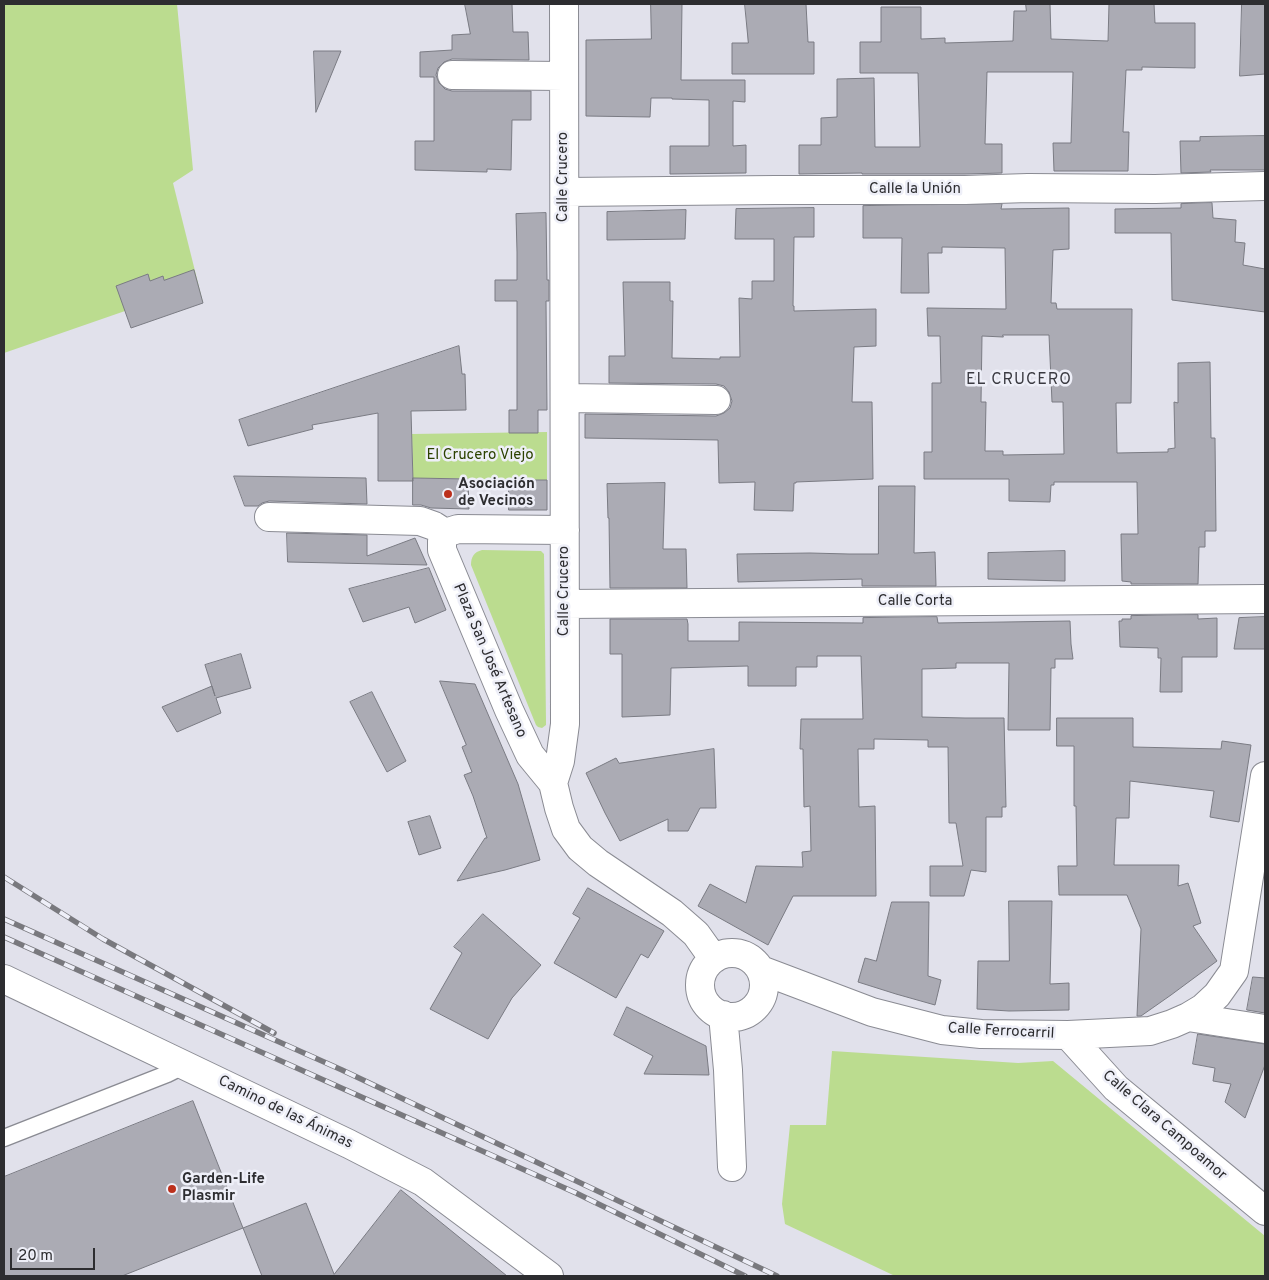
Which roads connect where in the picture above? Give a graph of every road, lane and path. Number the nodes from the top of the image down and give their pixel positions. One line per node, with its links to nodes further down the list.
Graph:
1 (564, 4): 3 (street, Calle Crucero)
2 (452, 76): 3 (street)
3 (564, 76): 5 (street, Calle Crucero)
4 (1265, 186): 5 (street, Calle la Unión)
5 (565, 192): 6 (street, Calle Crucero)
6 (566, 398): 7 (street); 9 (street, Calle Crucero)
7 (716, 400)
8 (269, 517): 10 (street)
9 (565, 530): 10 (street); 12 (street, Calle Crucero)
10 (446, 533): 14 (street, Plaza San José Artesano)
11 (1265, 599): 12 (street, Calle Corta)
12 (566, 604): 14 (street, Calle Crucero)
13 (1265, 776): 18 (street)
14 (553, 783): 15 (street)
15 (715, 958): 16 (street); 19 (street)
16 (761, 970): 19 (street); 21 (street, Calle Ferrocarril)
17 (4, 979): 22 (street, Camino de las Ánimas)
18 (1196, 1012): 20 (street); 21 (street, Calle Ferrocarril)
19 (723, 1015): 24 (street)
20 (1265, 1029)
21 (1068, 1035): 25 (street, Calle Clara Campoamor)
22 (186, 1065): 23 (lane); 26 (street, Camino de las Ánimas)
23 (4, 1138)
24 (732, 1168)
25 (1265, 1211)
26 (549, 1276)

